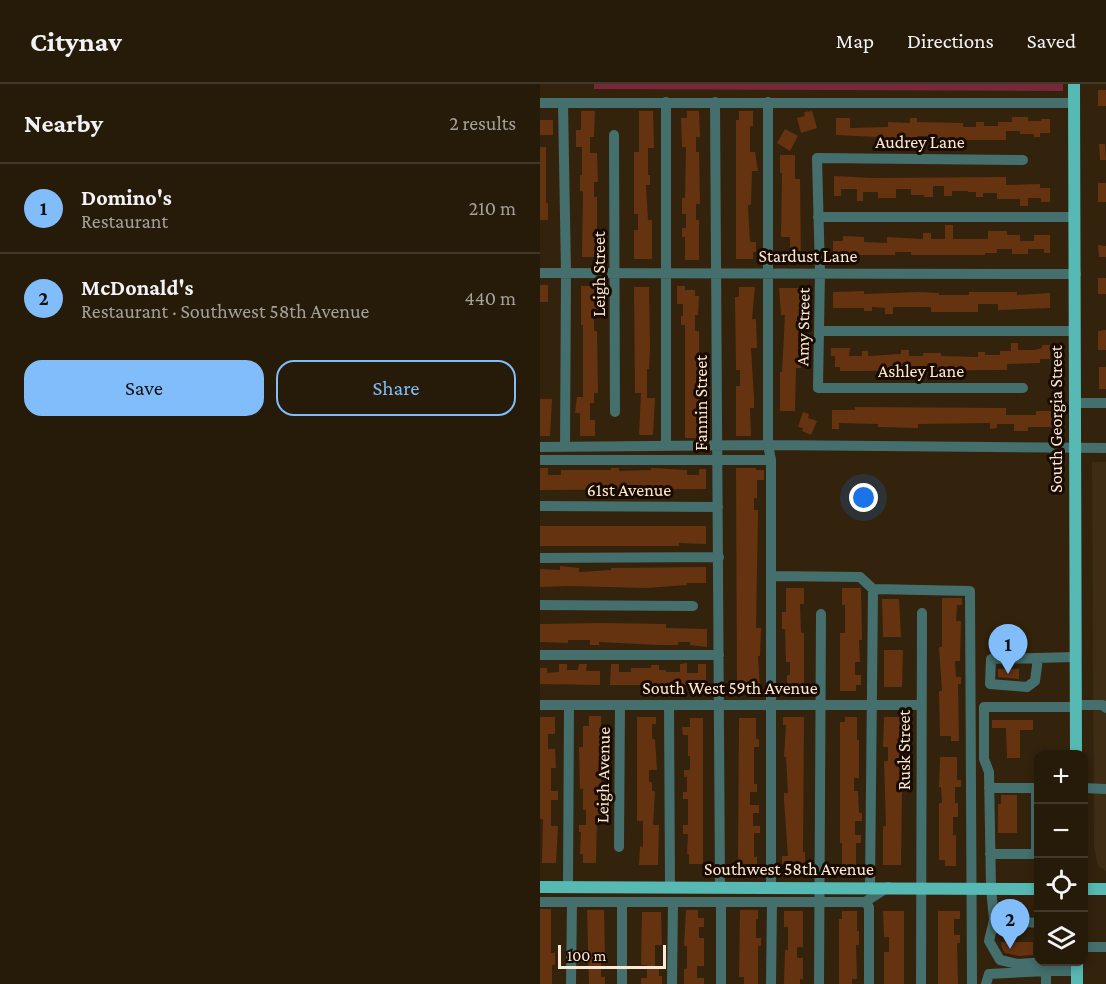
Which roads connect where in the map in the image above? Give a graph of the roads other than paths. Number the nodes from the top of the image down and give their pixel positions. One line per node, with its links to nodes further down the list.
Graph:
1 (1074, 84): 7 (main road, South Georgia Street)
2 (666, 102): 3 (street); 6 (street); 17 (street)
3 (715, 102): 4 (street); 13 (street, Fannin Street)
4 (768, 102): 7 (street); 18 (street)
5 (540, 103): 6 (street)
6 (563, 103): 15 (street)
7 (1074, 103): 12 (main road, South Georgia Street)
8 (614, 135): 16 (street, Leigh Street)
9 (817, 158): 10 (street, Audrey Lane); 11 (street, Amy Street)
10 (1023, 160)
11 (819, 217): 12 (street); 19 (street, Amy Street)
12 (1075, 217): 20 (main road, South Georgia Street)
13 (716, 272): 17 (street, Stardust Lane); 18 (street, Stardust Lane); 30 (street, Fannin Street)
14 (540, 273): 15 (street, Stardust Lane)
15 (566, 273): 16 (street, Stardust Lane); 32 (street)
16 (616, 273): 17 (street, Stardust Lane); 27 (street, Leigh Street)
17 (666, 273): 29 (street)
18 (768, 273): 19 (street, Stardust Lane); 28 (street)
19 (820, 273): 20 (street, Stardust Lane); 21 (street, Amy Street)
20 (1076, 274): 22 (main road, South Georgia Street)
21 (819, 330): 22 (street); 23 (street, Amy Street)
22 (1075, 331): 25 (main road, South Georgia Street)
23 (818, 388): 24 (street, Ashley Lane)
24 (1023, 388)
25 (1075, 403): 26 (street); 33 (main road, South Georgia Street)
26 (1106, 403)
27 (615, 412)
28 (768, 445): 30 (street); 33 (street); 37 (street)
29 (666, 446): 30 (street); 32 (street)
30 (718, 446): 36 (street, Fannin Street)
31 (540, 447): 32 (street)
32 (565, 447)
33 (1074, 448): 34 (street); 50 (main road, South Georgia Street)
34 (1106, 448)
35 (540, 460): 36 (street)
36 (718, 460): 37 (street); 39 (street, Fannin Street)
37 (771, 460): 42 (street)
38 (540, 506): 39 (street, 61st Avenue)
39 (718, 507): 40 (street, Fannin Street)
40 (719, 557): 41 (street); 49 (street, Fannin Street)
41 (540, 558)
42 (772, 576): 43 (street); 57 (street)
43 (873, 589): 59 (street); 80 (street)
44 (540, 605): 45 (street)
45 (693, 606)
46 (922, 613): 60 (street, Rusk Street)
47 (820, 614): 58 (street)
48 (540, 655): 49 (street)
49 (719, 655): 56 (street, Fannin Street)
50 (1075, 657): 51 (street); 61 (main road, South Georgia Street)
51 (1038, 658): 51 (street)
52 (540, 705): 53 (street, South West 59th Avenue)
53 (569, 705): 54 (street, South West 59th Avenue); 72 (street)
54 (620, 705): 55 (street, South West 59th Avenue); 69 (street, Leigh Avenue)
55 (669, 705): 56 (street, South West 59th Avenue); 73 (street)
56 (720, 705): 57 (street, South West 59th Avenue); 74 (street, Fannin Street)
57 (771, 705): 58 (street, South West 59th Avenue); 75 (street)
58 (820, 705): 59 (street, South West 59th Avenue); 76 (street)
59 (872, 705): 60 (street, South West 59th Avenue); 77 (street)
60 (920, 705): 79 (street, Rusk Street)
61 (1075, 706): 62 (street); 63 (main road, South Georgia Street); 64 (street)
62 (1106, 708)
63 (1076, 750)
64 (989, 788): 65 (street); 70 (street)
65 (1034, 788)
66 (1088, 788): 67 (street)
67 (1106, 789)
68 (1037, 804): 70 (street)
69 (619, 847)
70 (990, 854): 81 (street)
71 (540, 887): 72 (main road, Southwest 58th Avenue)
72 (568, 887): 73 (main road, Southwest 58th Avenue)
73 (670, 887): 74 (main road, Southwest 58th Avenue)
74 (720, 887): 75 (main road, Southwest 58th Avenue)
75 (771, 887): 76 (main road, Southwest 58th Avenue)
76 (819, 887): 77 (main road, Southwest 58th Avenue); 91 (street)
77 (870, 887): 78 (main road, Southwest 58th Avenue)
78 (888, 887): 79 (main road, Southwest 58th Avenue); 92 (street)
79 (921, 887): 80 (main road, Southwest 58th Avenue); 109 (street, Rusk Street)
80 (971, 888): 81 (main road, Southwest 58th Avenue); 110 (street)
81 (991, 888): 82 (main road, Southwest 58th Avenue); 93 (street)
82 (1034, 889)
83 (1088, 889): 84 (main road)
84 (1106, 889)
85 (540, 902): 86 (street)
86 (572, 902): 87 (street); 102 (street)
87 (622, 902): 88 (street); 103 (street)
88 (673, 902): 89 (street); 104 (street)
89 (721, 902): 90 (street); 105 (street)
90 (771, 902): 91 (street); 106 (street)
91 (819, 902): 92 (street); 107 (street)
92 (866, 902): 108 (street)
93 (994, 920): 94 (street); 97 (street)
94 (1034, 923)
95 (1088, 947): 96 (street)
96 (1106, 947)
97 (1034, 965)
98 (1040, 966): 111 (street)
99 (1046, 966): 112 (street)
100 (1050, 966): 101 (street)
101 (1077, 972)
102 (571, 984)
103 (622, 984)
104 (672, 984)
105 (721, 984)
106 (771, 984)
107 (819, 984)
108 (869, 984)
109 (921, 984)
110 (972, 984)
111 (986, 984)
112 (1046, 984)

